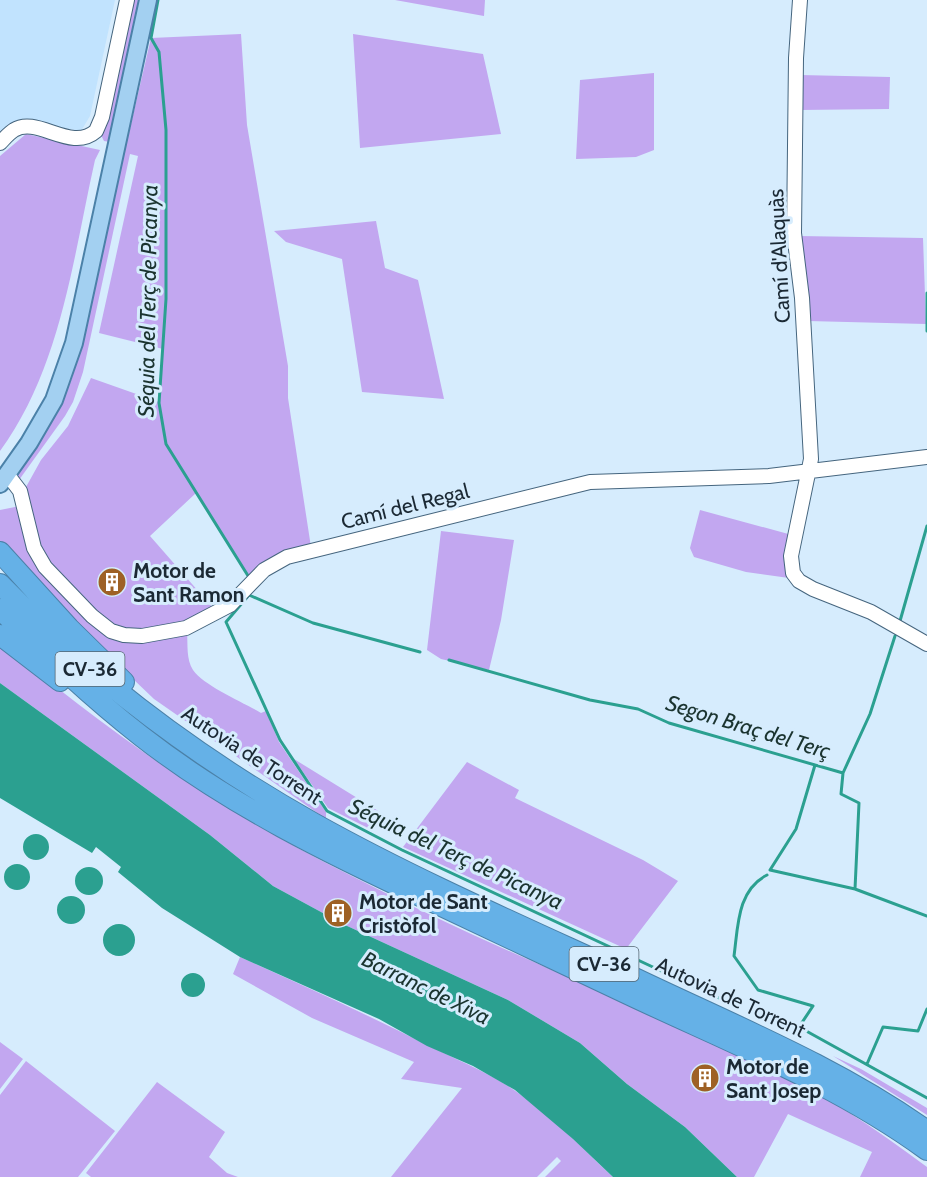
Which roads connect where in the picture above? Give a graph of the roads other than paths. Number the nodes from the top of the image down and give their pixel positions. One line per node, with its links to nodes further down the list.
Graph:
1 (127, 0): 4 (street)
2 (148, 0): 7 (main road)
3 (800, 0): 6 (street, Camí d'Alaquàs)
4 (0, 143)
5 (927, 458): 6 (street, Camí del Regal)
6 (810, 472): 7 (street, Camí del Regal); 12 (street, Camí d'Alaquàs)
7 (2, 480)
8 (0, 552): 14 (highway)
9 (0, 584): 14 (highway, Autovia de Torrent / CV-36)
10 (0, 609): 13 (highway, Autovia de Torrent / CV-36)
11 (0, 635): 13 (highway)
12 (927, 644)
13 (142, 737): 15 (highway, Autovia de Torrent / CV-36)
14 (189, 744): 16 (highway, Autovia de Torrent / CV-36)
15 (819, 1084): 17 (highway, Autovia de Torrent / CV-36); 18 (highway)
16 (927, 1131)
17 (927, 1150)
18 (927, 1156)

